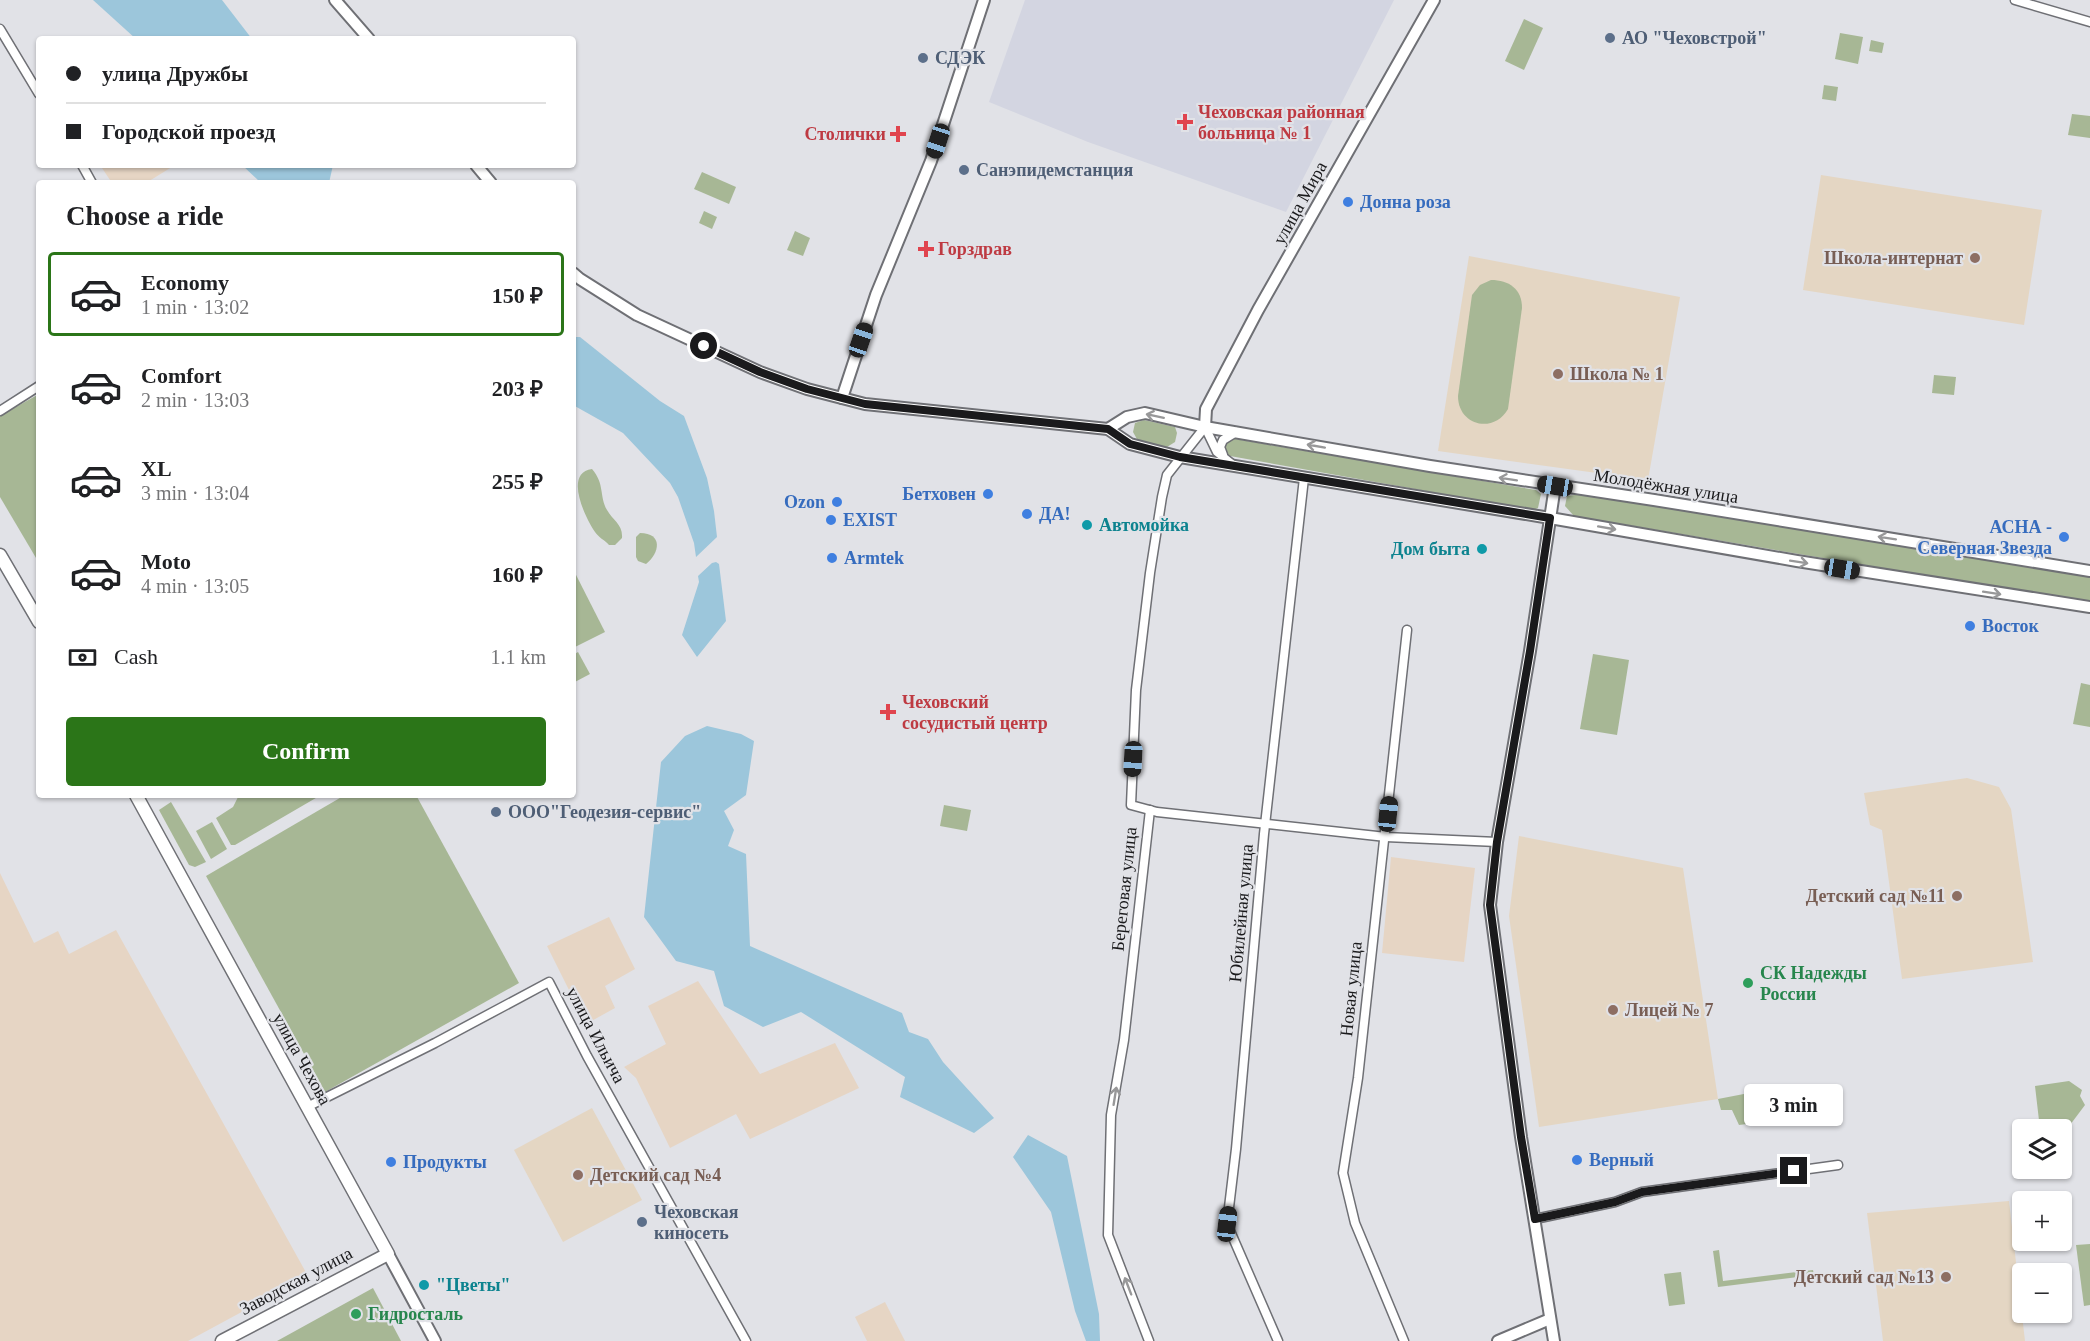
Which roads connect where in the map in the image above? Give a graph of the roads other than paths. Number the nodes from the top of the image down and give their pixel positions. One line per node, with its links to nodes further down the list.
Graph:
1 (335, 0): 7 (street)
2 (984, 0): 13 (street)
3 (1434, 0): 15 (street, улица Мира)
4 (2015, 0): 5 (street)
5 (2090, 22)
6 (0, 29): 8 (street)
7 (366, 36)
8 (36, 89)
9 (478, 168): 10 (street)
10 (488, 180)
11 (576, 276): 13 (street)
12 (36, 388): 14 (street)
13 (842, 398): 16 (street)
14 (0, 411)
15 (1205, 427): 16 (street, Молодёжная улица, one-way to 16); 17 (street, Молодёжная улица); 18 (street, Береговая улица); 19 (street)
16 (1108, 429): 18 (street)
17 (1236, 432): 19 (street); 22 (street, Молодёжная улица, one-way to 17)
18 (1180, 457): 20 (street); 30 (street, Береговая улица)
19 (1226, 460): 20 (street)
20 (1238, 467): 21 (street)
21 (1304, 478): 23 (street); 31 (street, Юбилейная улица)
22 (1555, 486): 23 (street); 25 (street, Молодёжная улица, one-way to 22)
23 (1550, 518): 26 (street, one-way to 26); 33 (street)
24 (0, 555): 27 (main road)
25 (2090, 571)
26 (2090, 607)
27 (36, 617)
28 (1407, 630): 32 (street, Новая улица)
29 (138, 798): 34 (main road, улица Чехова)
30 (1150, 810): 31 (street); 42 (street, Береговая улица, one-way to 30)
31 (1266, 824): 32 (street); 43 (street, Юбилейная улица)
32 (1386, 837): 33 (street); 44 (street, Новая улица)
33 (1497, 842): 36 (street)
34 (307, 1107): 37 (main road, улица Чехова); 41 (street, улица Ильича)
35 (1838, 1165): 36 (street)
36 (1535, 1219): 38 (street)
37 (388, 1254): 39 (main road, Заводская улица); 40 (street, улица Чехова)
38 (1550, 1319): 45 (street); 46 (street)
39 (222, 1341)
40 (435, 1341)
41 (746, 1341)
42 (1149, 1341)
43 (1278, 1341)
44 (1404, 1341)
45 (1498, 1341)
46 (1554, 1341)

